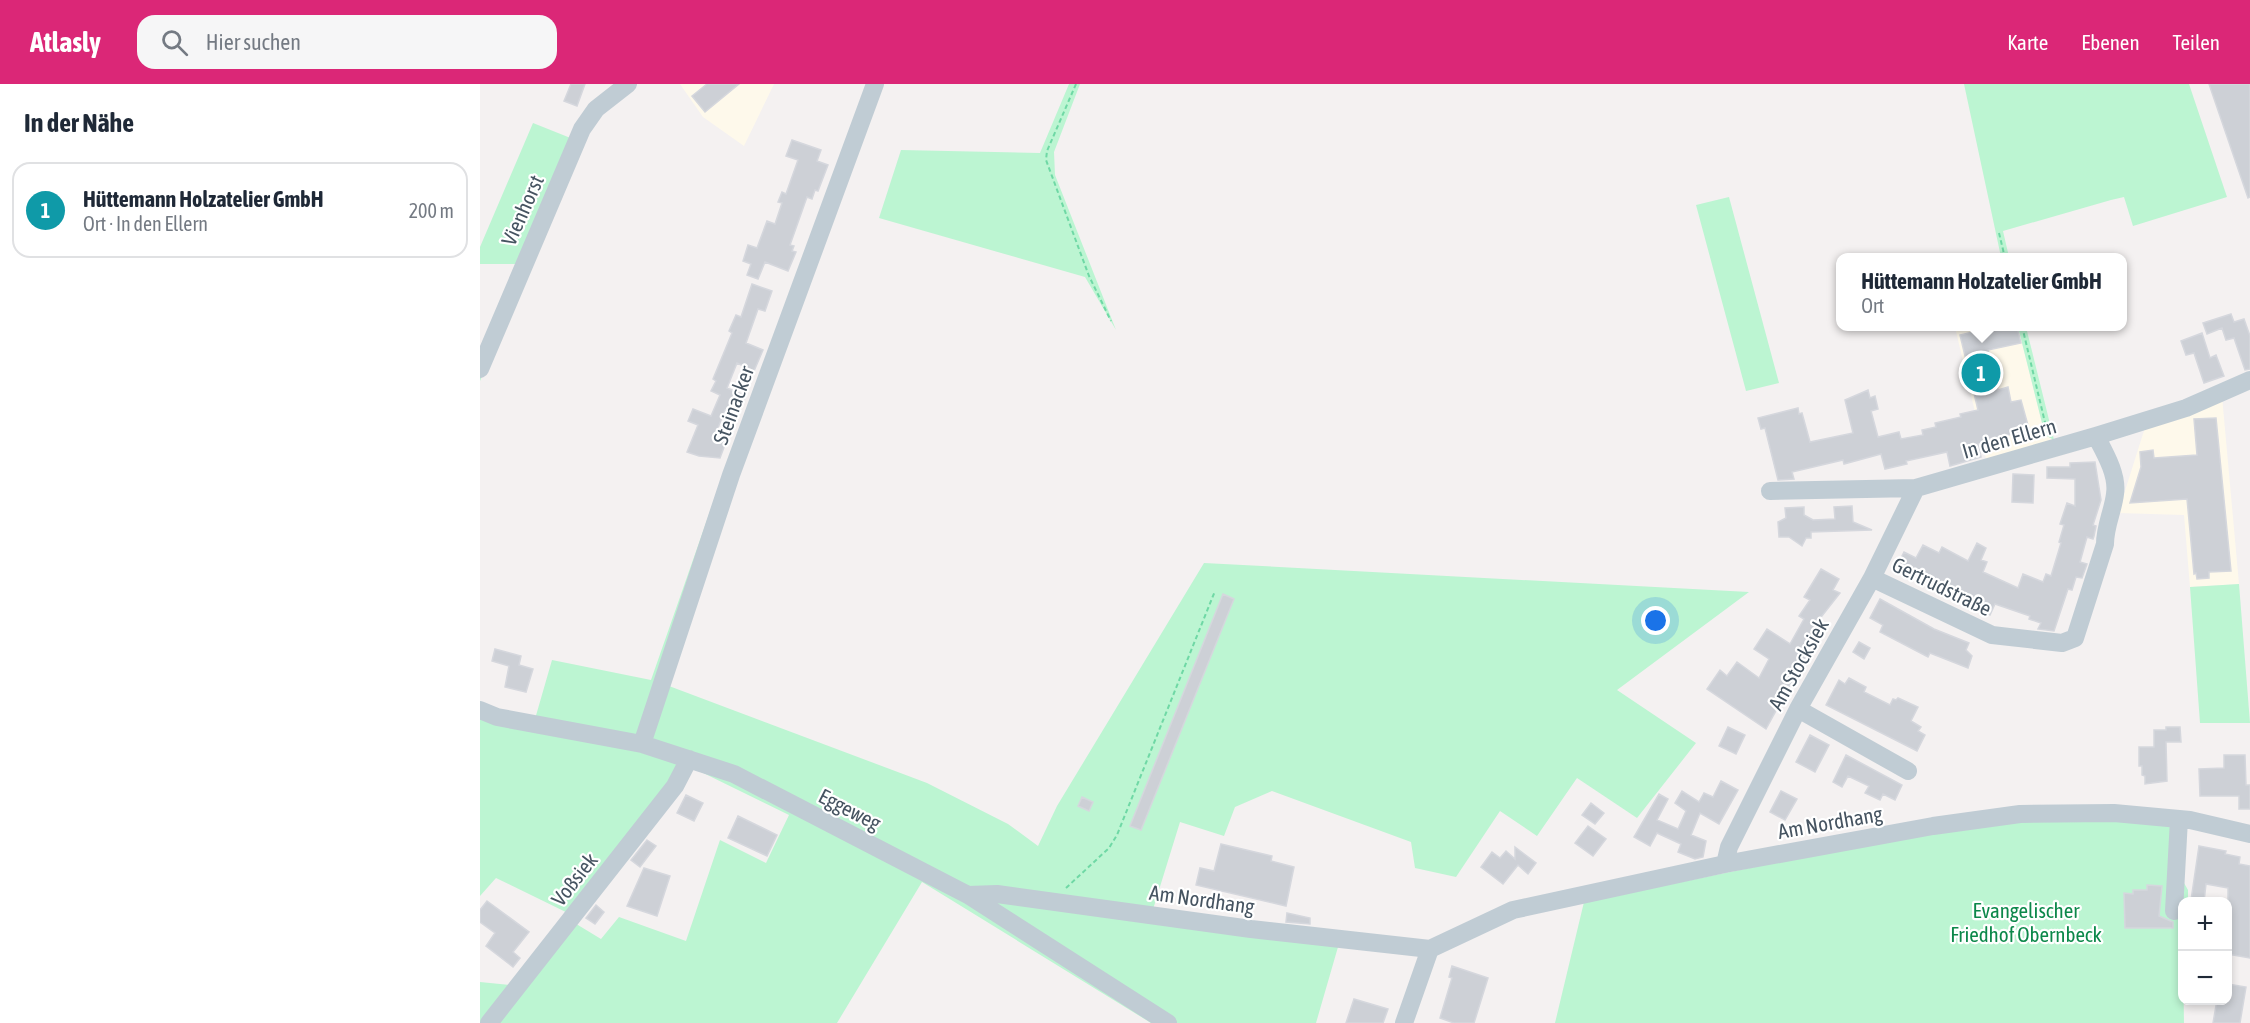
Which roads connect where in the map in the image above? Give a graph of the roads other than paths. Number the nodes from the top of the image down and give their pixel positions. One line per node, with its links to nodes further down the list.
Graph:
1 (628, 84): 3 (street, Vienhorst)
2 (875, 84): 11 (street, Steinacker)
3 (480, 369)
4 (2250, 380): 5 (street, In den Ellern)
5 (2096, 436): 6 (street, In den Ellern); 8 (street, Gertrudstraße)
6 (1916, 488): 7 (street, In den Ellern); 8 (street, Am Stocksiek)
7 (1770, 491)
8 (1872, 578): 9 (street, Am Stocksiek)
9 (1798, 709): 13 (street); 16 (street, Am Stocksiek)
10 (486, 714): 11 (street, Eggeweg)
11 (642, 744): 12 (street, Eggeweg)
12 (689, 759): 17 (street, Eggeweg); 20 (street, Voßsiek)
13 (1908, 771)
14 (2179, 819): 15 (street, Am Nordhang); 16 (street, Am Nordhang); 18 (street)
15 (2250, 834)
16 (1725, 864): 19 (street, Am Nordhang)
17 (968, 895): 19 (street, Am Nordhang); 21 (street, Eggeweg)
18 (2174, 911)
19 (1430, 950): 22 (street)
20 (489, 1023)
21 (1168, 1023)
22 (1404, 1023)

